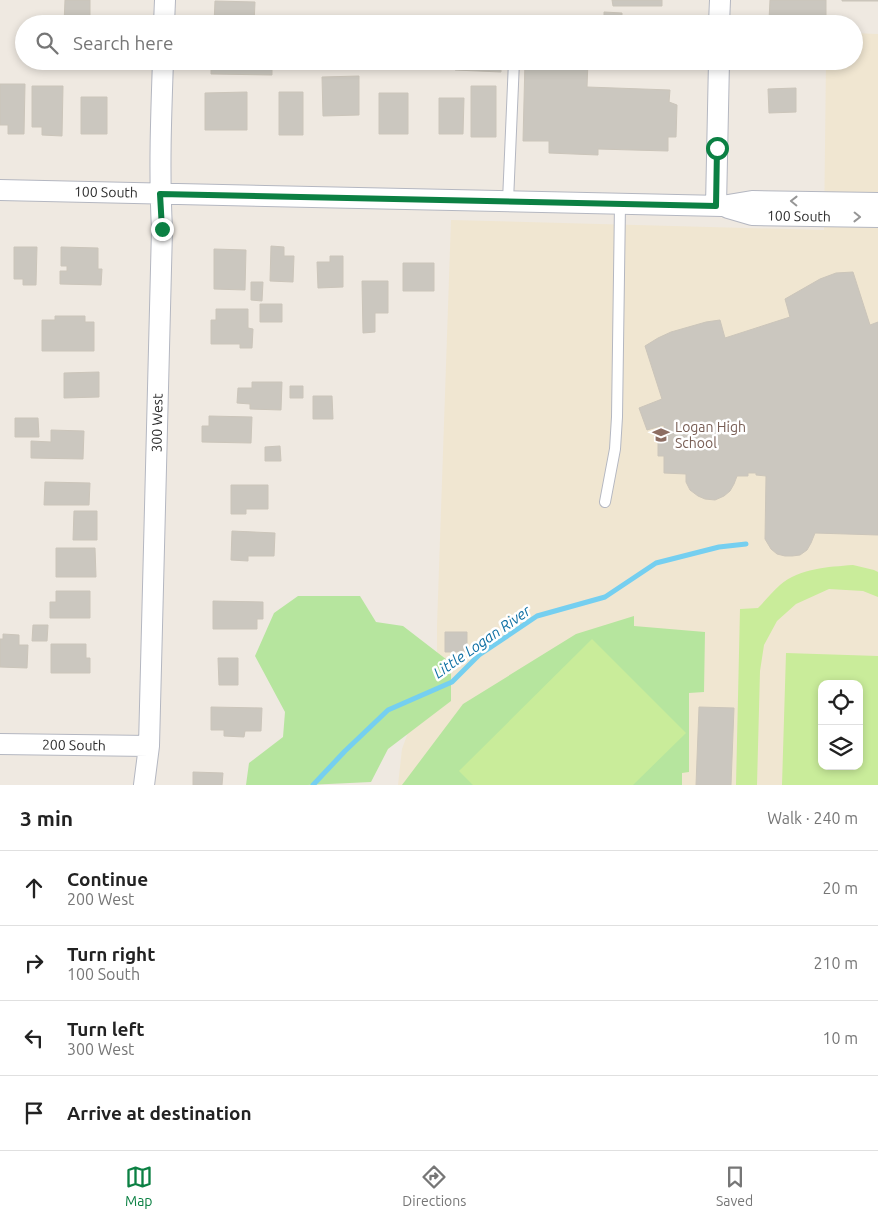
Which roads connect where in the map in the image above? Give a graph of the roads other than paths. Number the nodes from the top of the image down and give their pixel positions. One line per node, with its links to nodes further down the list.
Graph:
1 (165, 0): 3 (street)
2 (720, 0): 4 (street)
3 (164, 15)
4 (720, 15)
5 (163, 70): 9 (street, 300 West)
6 (514, 70): 10 (lane)
7 (719, 70): 13 (street)
8 (0, 190): 9 (street, 100 South)
9 (160, 194): 10 (street, 100 South); 17 (street, 300 West)
10 (508, 201): 12 (street, 100 South)
11 (878, 202): 13 (street, 100 South, one-way to 13)
12 (620, 204): 13 (street, 100 South); 15 (lane)
13 (719, 206): 14 (street, 100 South, one-way to 14)
14 (878, 217)
15 (605, 502)
16 (0, 744): 17 (street, 200 South)
17 (149, 746): 18 (street, 300 West)
18 (144, 785)

